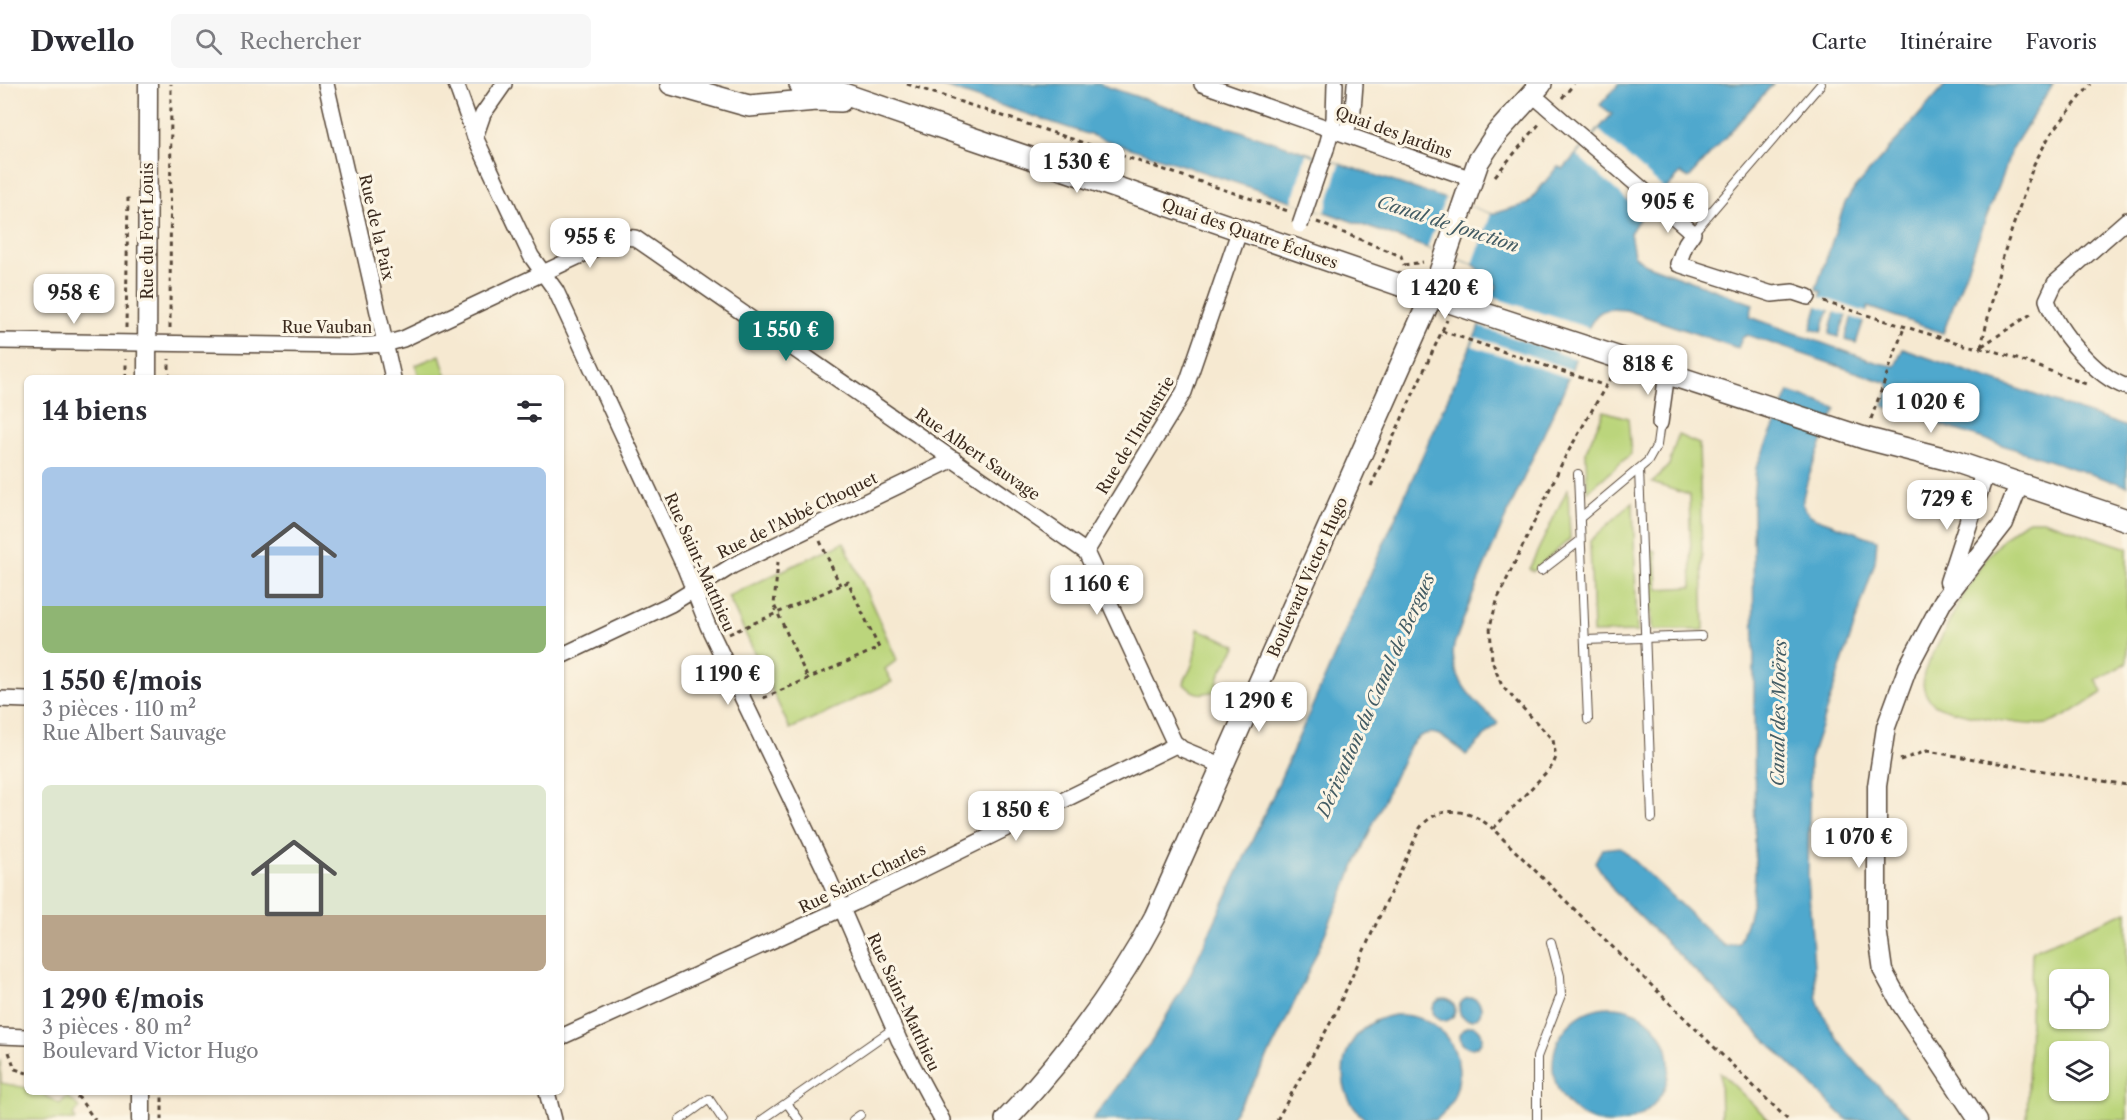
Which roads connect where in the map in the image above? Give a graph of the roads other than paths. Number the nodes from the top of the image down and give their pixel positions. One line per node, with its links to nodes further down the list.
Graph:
1 (148, 84): 26 (street, Rue du Fort Louis)
2 (326, 84): 27 (street, Rue de la Paix)
3 (456, 84): 15 (street, Rue Saint-Matthieu)
4 (504, 84): 15 (street)
5 (671, 84): 11 (main road)
6 (800, 84): 13 (main road, Quai des Quatre Écluses)
7 (1202, 84): 14 (street, Quai des Jardins)
8 (1335, 84): 14 (street)
9 (1355, 84): 14 (street)
10 (1821, 84): 19 (lane)
11 (698, 87): 13 (main road)
12 (1537, 89): 16 (main road, Boulevard Victor Hugo); 19 (street)
13 (872, 105): 18 (main road, Quai des Quatre Écluses)
14 (1339, 131): 16 (street, Quai des Jardins); 21 (street, bridge)
15 (475, 137): 22 (street, Rue Saint-Matthieu)
16 (1470, 184): 23 (main road, Boulevard Victor Hugo)
17 (2127, 220): 31 (street)
18 (1240, 229): 21 (main road, Quai des Quatre Écluses); 42 (street, Rue de l'Industrie)
19 (1693, 233): 24 (street)
20 (631, 237): 22 (street, Rue Vauban); 33 (street, Rue Albert Sauvage)
21 (1293, 247): 23 (main road, Quai des Quatre Écluses)
22 (542, 273): 27 (street, Rue Vauban); 44 (street, Rue Saint-Matthieu)
23 (1432, 295): 28 (main road, Quai des Quatre Écluses); 54 (main road, Boulevard Victor Hugo)
24 (1808, 297)
25 (0, 341): 26 (street, Rue Vauban)
26 (147, 342): 27 (street, Rue Vauban); 29 (street, Rue du Fort Louis)
27 (385, 344): 30 (street, Rue de la Paix)
28 (1668, 373): 32 (street); 36 (main road)
29 (147, 375)
30 (392, 375)
31 (2127, 387)
32 (1660, 423): 34 (lane)
33 (954, 459): 42 (street, Rue Albert Sauvage); 44 (street, Rue de l'Abbé Choquet)
34 (1639, 469): 38 (lane); 47 (lane)
35 (1578, 474): 38 (lane)
36 (1983, 478): 37 (main road); 45 (street)
37 (2017, 490): 39 (main road); 40 (main road); 45 (street)
38 (1580, 518): 41 (lane)
39 (2127, 520)
40 (2127, 532)
41 (1580, 541): 43 (lane); 48 (lane)
42 (1086, 552): 53 (street, Rue Albert Sauvage)
43 (1541, 571)
44 (694, 590): 49 (street, Rue de l'Abbé Choquet); 56 (street, Rue Saint-Matthieu)
45 (1943, 601): 76 (street)
46 (1701, 636): 47 (lane)
47 (1645, 638): 48 (lane); 55 (lane)
48 (1585, 640): 52 (lane)
49 (564, 655)
50 (0, 699): 51 (street)
51 (24, 700)
52 (1588, 720)
53 (1176, 745): 54 (street); 56 (street, Rue Saint-Charles)
54 (1223, 766): 74 (main road, Boulevard Victor Hugo)
55 (1652, 818)
56 (842, 909): 58 (street, Rue Saint-Matthieu); 60 (street, Rue Saint-Charles)
57 (1551, 942): 75 (lane)
58 (894, 1028): 64 (lane); 73 (street, Rue Saint-Matthieu)
59 (5, 1036): 61 (street)
60 (564, 1036)
61 (24, 1037)
62 (141, 1095): 66 (street)
63 (548, 1095): 67 (street)
64 (787, 1102): 70 (lane); 71 (lane)
65 (860, 1114): 72 (lane)
66 (141, 1120)
67 (554, 1120)
68 (680, 1120): 69 (lane)
69 (723, 1120)
70 (762, 1120)
71 (799, 1120)
72 (853, 1120)
73 (942, 1120)
74 (1006, 1120)
75 (1537, 1120)
76 (1978, 1120)

